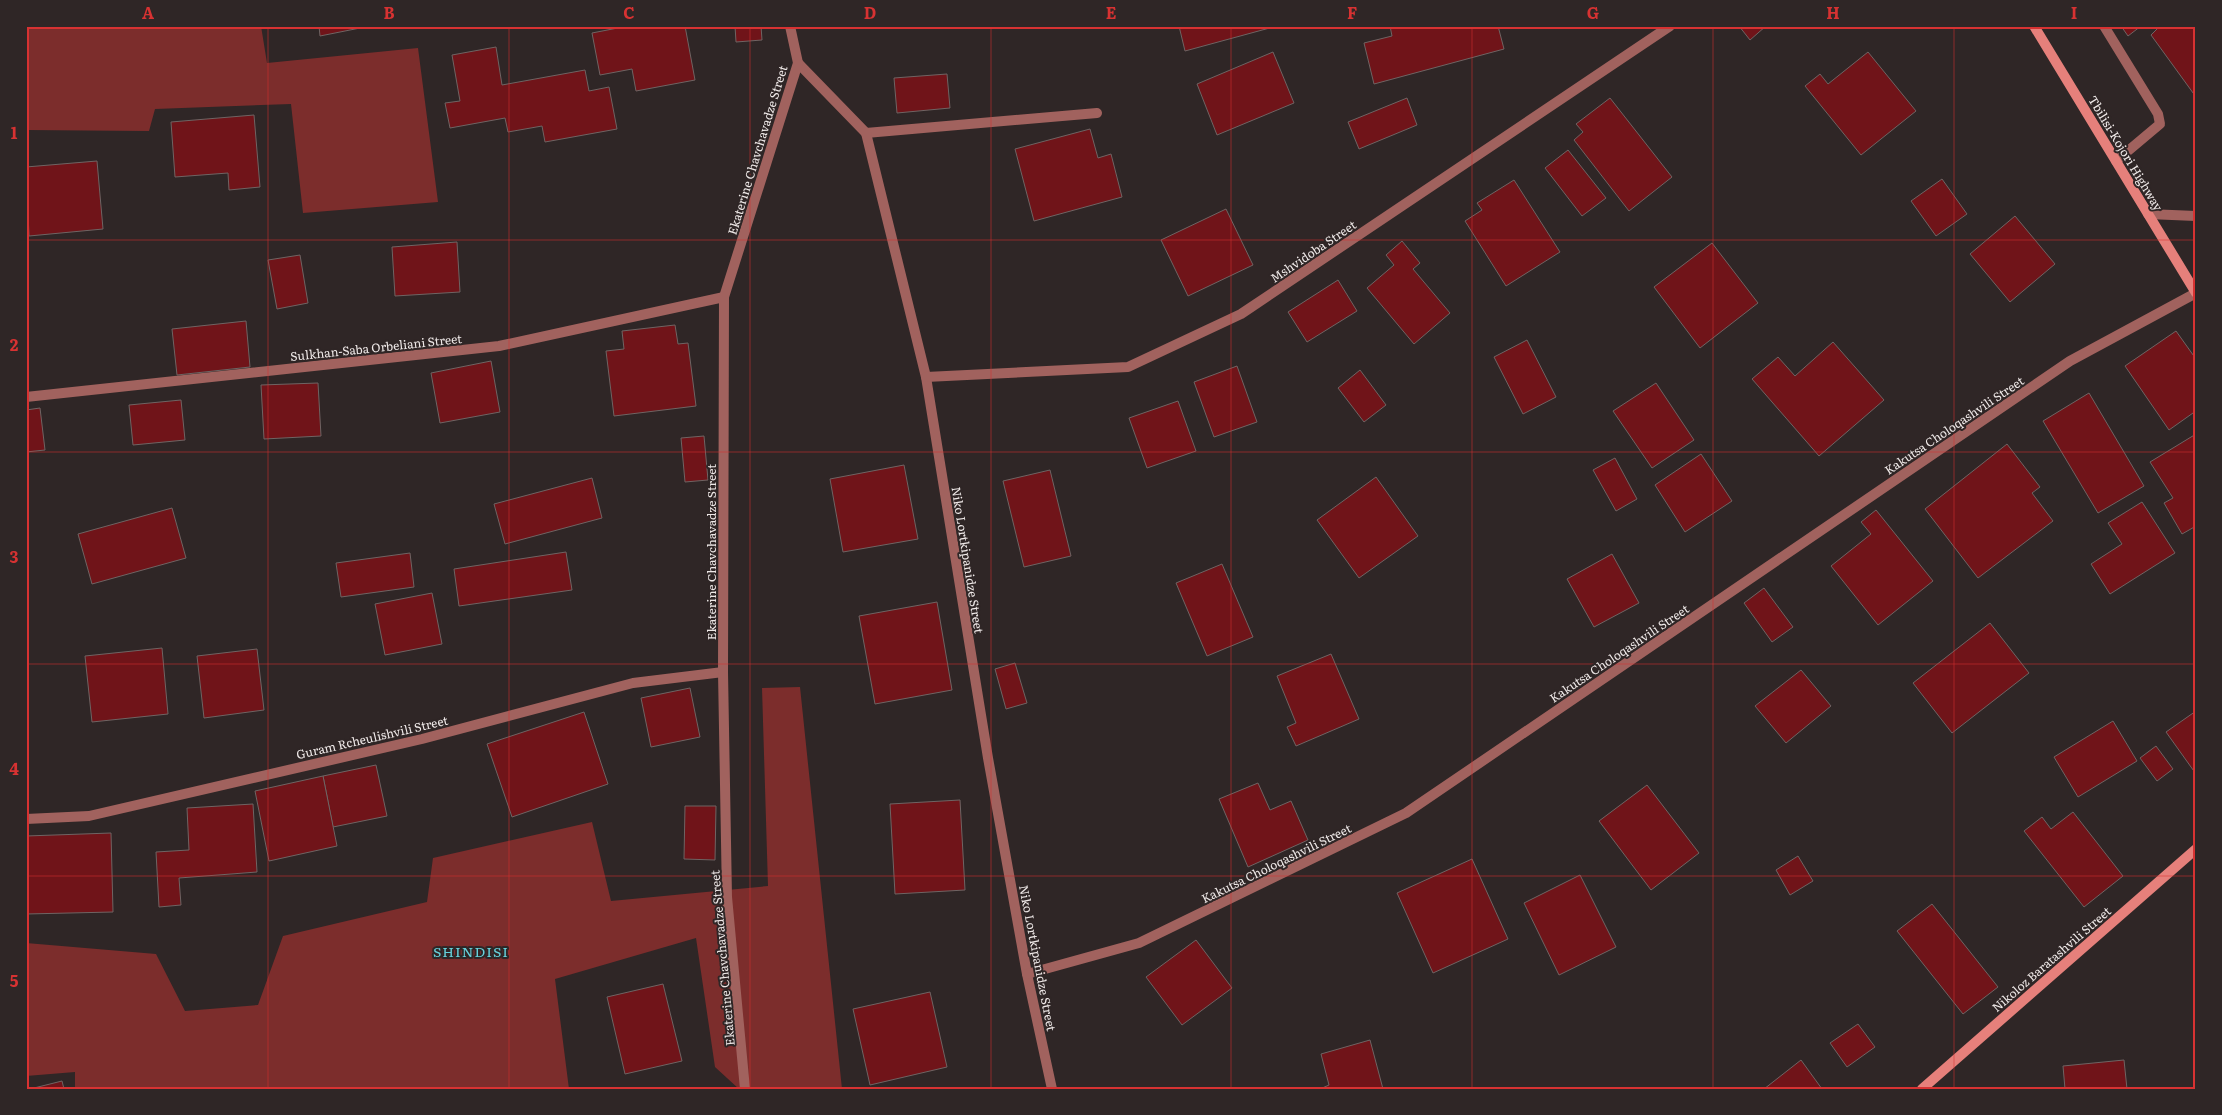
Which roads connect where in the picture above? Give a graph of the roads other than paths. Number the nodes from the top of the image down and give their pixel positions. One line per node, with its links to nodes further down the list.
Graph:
1 (790, 26): 5 (street, Ekaterine Chavchavadze Street)
2 (1670, 26): 13 (street, Mshvidoba Street)
3 (2034, 26): 8 (main road, Tbilisi-Kojori Highway)
4 (2104, 26): 8 (street)
5 (798, 64): 7 (street); 12 (street, Ekaterine Chavchavadze Street)
6 (1097, 113): 7 (street)
7 (866, 133): 13 (street, Niko Lortkipanidze Street)
8 (2116, 161): 9 (main road, Tbilisi-Kojori Highway)
9 (2148, 214): 10 (street); 11 (main road, Tbilisi-Kojori Highway)
10 (2196, 216)
11 (2196, 293): 18 (street, Kakutsa Choloqashvili Street)
12 (724, 297): 14 (street, Sulkhan-Saba Orbeliani Street); 15 (street, Ekaterine Chavchavadze Street)
13 (926, 378): 18 (street, Niko Lortkipanidze Street)
14 (26, 397)
15 (723, 672): 16 (street, Guram Rcheulishvili Street); 19 (street, Ekaterine Chavchavadze Street)
16 (26, 820)
17 (2196, 849): 21 (main road, Nikoloz Baratashvili Street)
18 (1027, 974): 20 (street, Niko Lortkipanidze Street)
19 (745, 1089)
20 (1052, 1089)
21 (1922, 1089)

